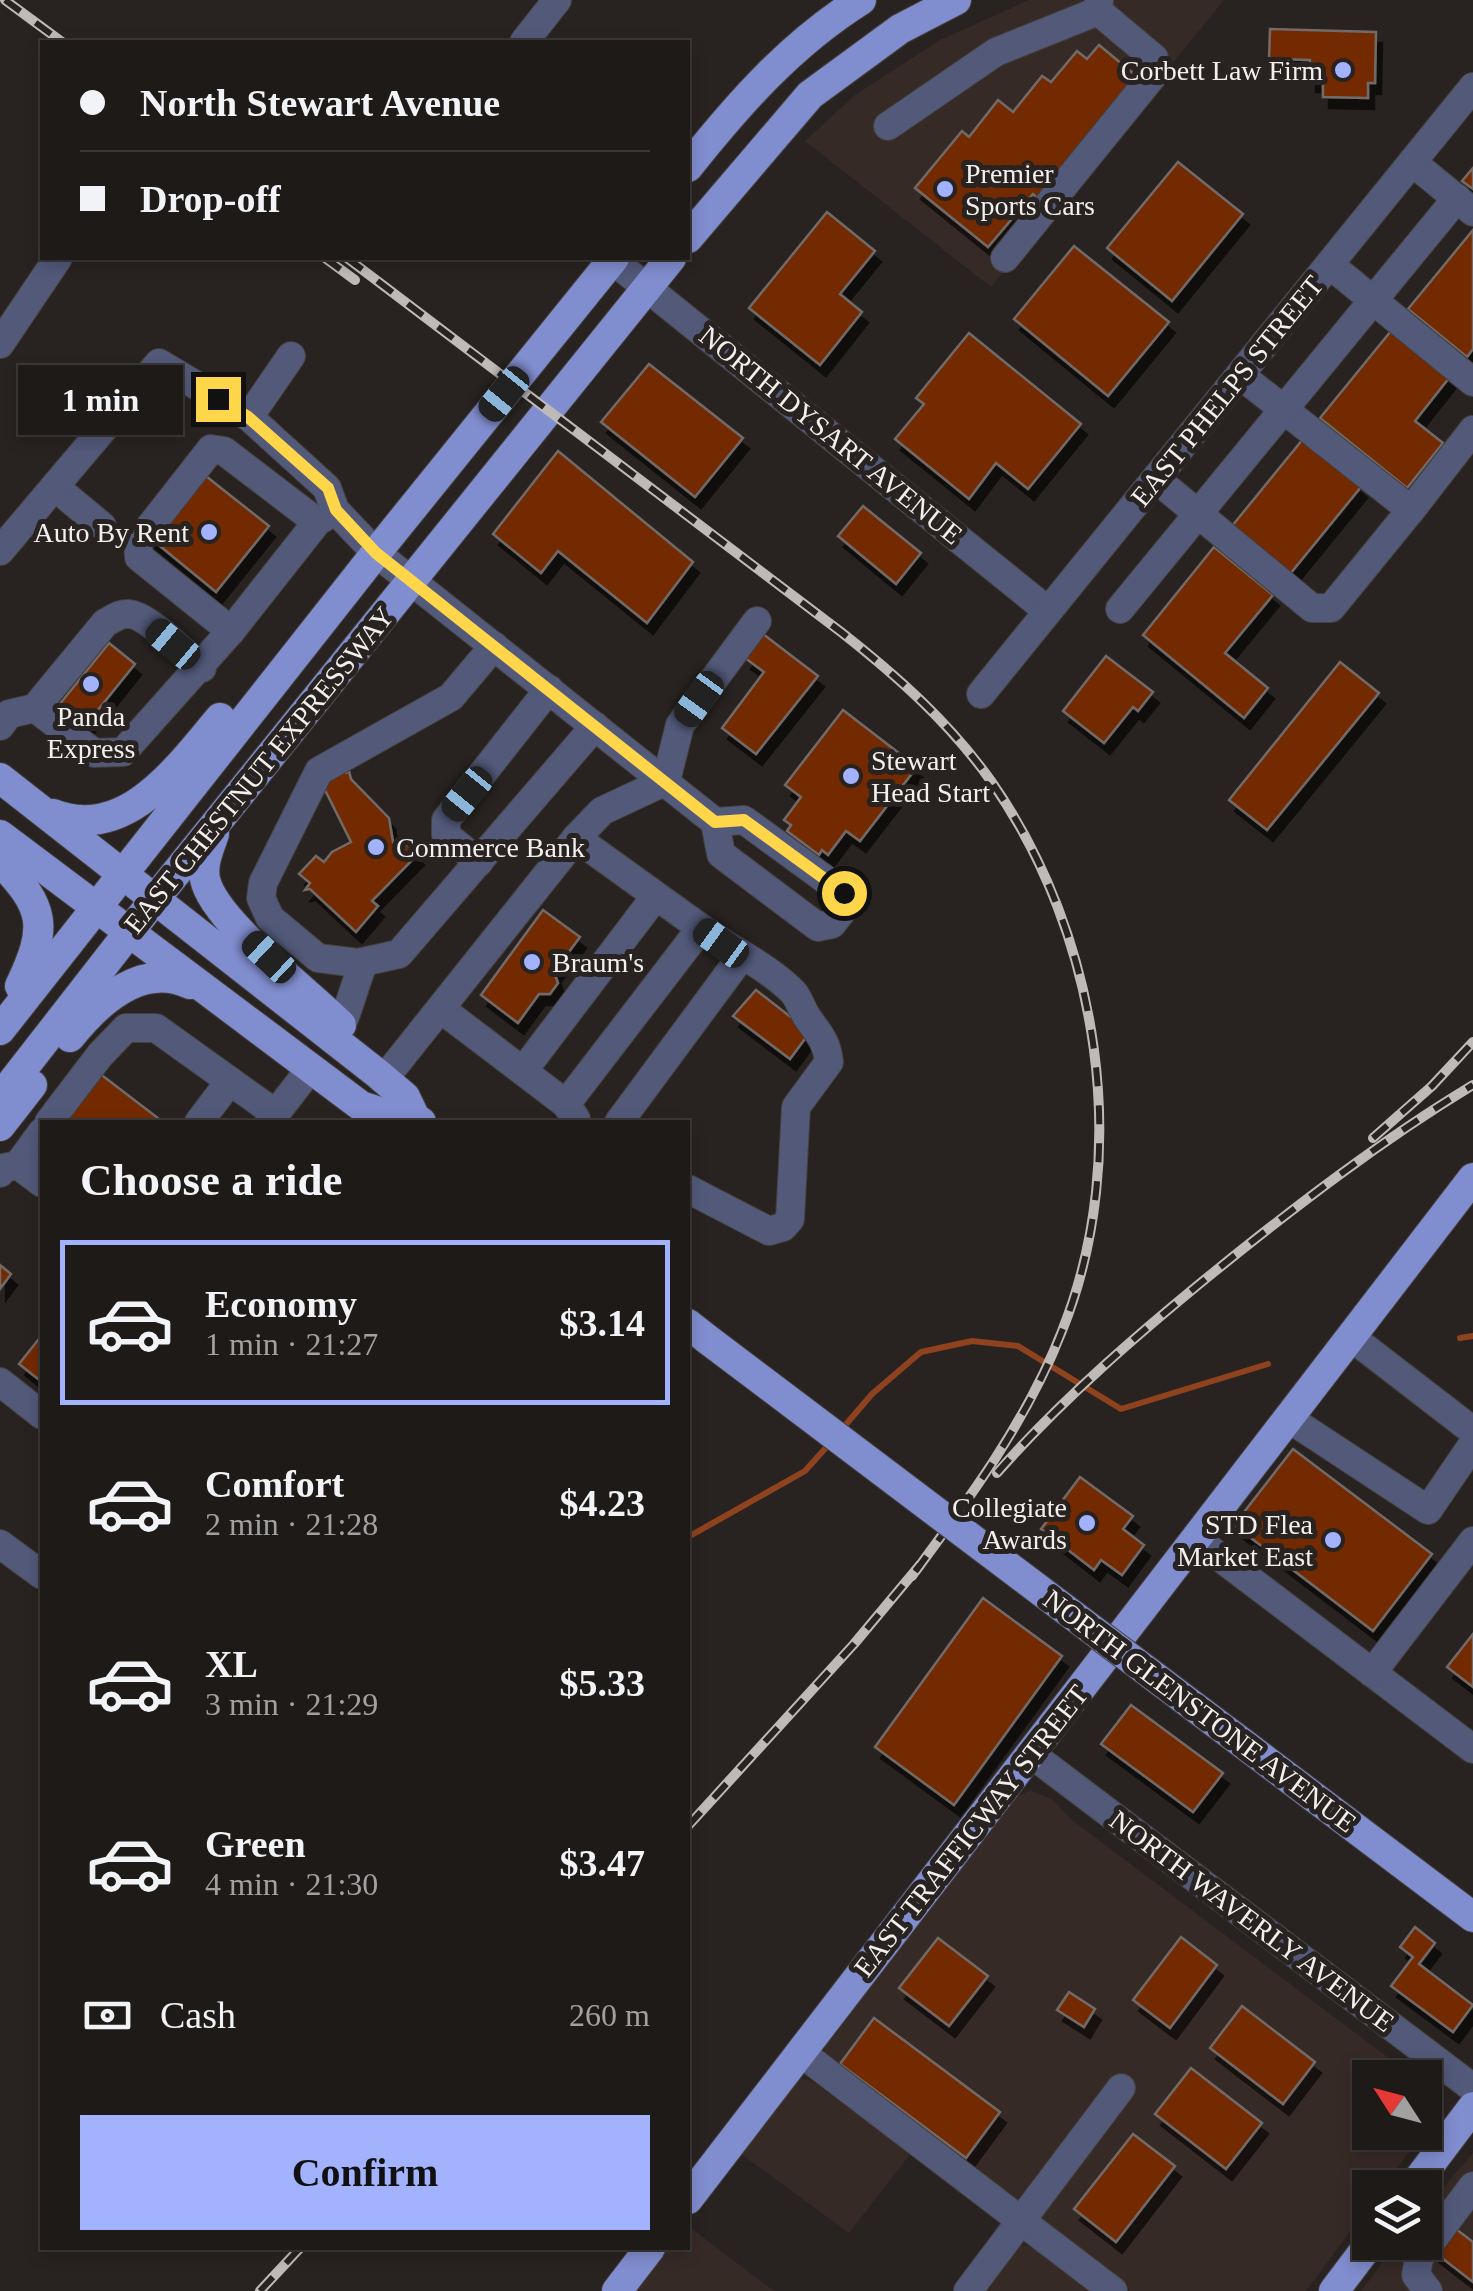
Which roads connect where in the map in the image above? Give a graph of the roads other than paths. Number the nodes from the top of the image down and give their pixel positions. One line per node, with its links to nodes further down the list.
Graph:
1 (557, 0): 5 (street)
2 (861, 0): 9 (main road)
3 (956, 0): 11 (main road)
4 (1098, 6): 7 (street); 12 (street)
5 (526, 40)
6 (1473, 88): 8 (street, EAST PHELPS STREET)
7 (888, 126)
8 (1412, 162): 10 (street); 17 (street, EAST PHELPS STREET)
9 (690, 165)
10 (1465, 205): 19 (street)
11 (690, 236)
12 (1005, 258)
13 (57, 260): 20 (street)
14 (611, 260): 34 (main road, EAST CHESTNUT EXPRESSWAY)
15 (615, 260): 18 (street, NORTH DYSART AVENUE)
16 (669, 260): 18 (main road, EAST CHESTNUT EXPRESSWAY)
17 (1330, 264): 19 (street); 22 (street, EAST PHELPS STREET)
18 (647, 287): 35 (main road, EAST CHESTNUT EXPRESSWAY); 37 (street, NORTH DYSART AVENUE)
19 (1373, 300): 23 (street); 24 (street)
20 (0, 344)
21 (290, 356): 25 (street)
22 (1240, 375): 24 (street); 27 (street, EAST PHELPS STREET)
23 (1473, 382)
24 (1285, 409): 29 (street); 30 (street)
25 (248, 417): 28 (street); 31 (street)
26 (1473, 430): 29 (street)
27 (1156, 479): 30 (street); 37 (street, EAST PHELPS STREET)
28 (55, 487): 32 (street); 33 (street)
29 (1411, 510): 30 (street)
30 (1198, 514): 36 (street)
31 (326, 516): 34 (street); 39 (street); 39 (street)
32 (102, 526)
33 (0, 551)
34 (376, 553): 35 (street); 49 (main road); 56 (main road, EAST CHESTNUT EXPRESSWAY)
35 (412, 581): 40 (street); 50 (main road, EAST CHESTNUT EXPRESSWAY)
36 (1120, 608)
37 (1048, 611): 43 (street, EAST PHELPS STREET)
38 (757, 621): 48 (street)
39 (231, 631): 41 (street)
40 (494, 646): 42 (street); 63 (street)
41 (202, 668): 44 (street); 44 (street)
42 (549, 689): 46 (street); 55 (street)
43 (981, 694)
44 (35, 708): 45 (street)
45 (0, 726)
46 (596, 726): 48 (street); 55 (street)
47 (0, 778): 49 (main road)
48 (666, 781): 51 (street); 53 (street)
49 (40, 808): 56 (main road)
50 (220, 817): 58 (main road, EAST CHESTNUT EXPRESSWAY); 67 (main road)
51 (715, 822): 51 (street)
52 (0, 835): 59 (main road)
53 (576, 838): 57 (street); 65 (street)
54 (0, 860): 66 (main road)
55 (479, 862): 63 (street)
56 (123, 872): 58 (main road); 59 (main road, EAST CHESTNUT EXPRESSWAY)
57 (655, 897): 60 (street); 65 (street); 69 (street)
58 (154, 899): 61 (main road, EAST CHESTNUT EXPRESSWAY); 67 (main road)
59 (95, 906): 61 (main road); 66 (main road, EAST CHESTNUT EXPRESSWAY)
60 (701, 928): 62 (street); 73 (street)
61 (129, 932): 64 (main road); 72 (main road, EAST CHESTNUT EXPRESSWAY)
62 (741, 957): 79 (street); 85 (street)
63 (364, 962): 67 (street)
64 (212, 994): 68 (main road); 80 (main road)
65 (448, 1000): 69 (street); 70 (street)
66 (0, 1030)
67 (338, 1033): 70 (main road)
68 (311, 1068): 74 (street); 77 (main road)
69 (522, 1071): 73 (street)
70 (381, 1076): 78 (main road)
71 (230, 1081): 74 (street); 75 (street); 76 (street)
72 (0, 1098)
73 (574, 1117)
74 (272, 1118)
75 (51, 1120)
76 (201, 1120)
77 (411, 1120)
78 (416, 1120)
79 (620, 1120)
80 (0, 1126)
81 (40, 1134): 82 (street)
82 (9, 1169): 84 (street)
83 (1473, 1178): 87 (main road, EAST TRAFFICWAY STREET)
84 (40, 1182)
85 (690, 1190)
86 (697, 1331): 100 (main road, NORTH GLENSTONE AVENUE, bridge)
87 (1350, 1337): 90 (main road, EAST TRAFFICWAY STREET); 91 (street)
88 (0, 1382): 89 (street)
89 (40, 1413)
90 (1288, 1418): 92 (street); 93 (main road, EAST TRAFFICWAY STREET)
91 (1473, 1431)
92 (1473, 1444)
93 (1196, 1539): 97 (street); 99 (main road, EAST TRAFFICWAY STREET)
94 (1473, 1541): 97 (street)
95 (0, 1544): 96 (street)
96 (40, 1574)
97 (1372, 1673): 98 (street)
98 (1473, 1750)
99 (1031, 1754): 101 (main road, EAST TRAFFICWAY STREET); 103 (street, NORTH WAVERLY AVENUE)
100 (1473, 1917)
101 (800, 2052): 107 (main road, EAST TRAFFICWAY STREET); 108 (street)
102 (1121, 2088): 108 (street)
103 (1473, 2088)
104 (1473, 2107): 105 (main road)
105 (1426, 2170)
106 (1473, 2186): 115 (street)
107 (690, 2196)
108 (1021, 2221): 112 (street); 113 (street)
109 (648, 2250): 111 (main road)
110 (1357, 2260): 114 (main road)
111 (617, 2291)
112 (968, 2291)
113 (1113, 2291)
114 (1334, 2291)
115 (1428, 2291)

